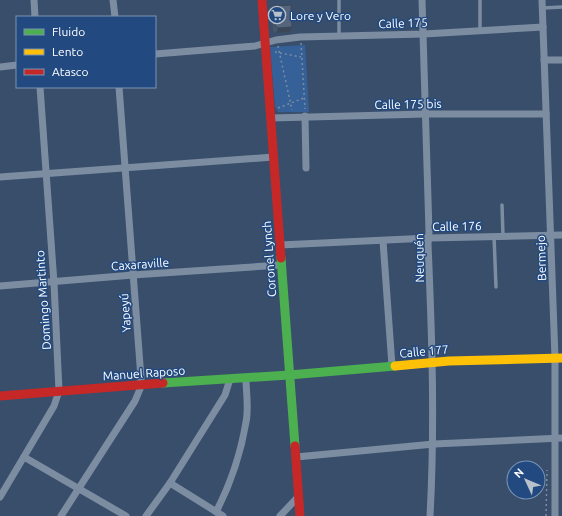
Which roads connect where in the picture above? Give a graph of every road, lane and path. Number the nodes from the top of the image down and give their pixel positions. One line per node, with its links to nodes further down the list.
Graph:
1 (34, 0): 9 (street)
2 (113, 0): 10 (street)
3 (262, 0): 16 (street, Coronel Lynch)
4 (339, 0): 14 (lane)
5 (422, 0): 13 (street, Neuquén)
6 (480, 0): 12 (lane)
7 (542, 4): 8 (lane); 11 (street, Bermejo)
8 (562, 7)
9 (35, 16)
10 (115, 16)
11 (543, 27): 12 (street, Calle 175); 21 (street, Bermejo)
12 (480, 30): 13 (street, Calle 175)
13 (424, 34): 14 (street, Calle 175); 32 (street, Neuquén)
14 (339, 36): 15 (street, Calle 175)
15 (300, 37): 16 (street, Calle 175); 20 (path)
16 (271, 41): 17 (street, Coronel Lynch); 17 (path); 18 (street, Calle 175); 19 (path)
17 (270, 53): 19 (path); 34 (street, Coronel Lynch)
18 (156, 54)
19 (280, 54): 20 (path); 28 (path)
20 (302, 57): 27 (path)
21 (544, 60): 22 (street); 33 (street, Bermejo)
22 (562, 60)
23 (16, 65): 24 (street)
24 (0, 66)
25 (40, 88): 38 (street, Domingo Martinto)
26 (120, 88): 36 (street, Yapeyú)
27 (304, 98): 28 (path); 31 (path)
28 (290, 103): 29 (path); 30 (path)
29 (280, 111)
30 (287, 112)
31 (305, 114): 32 (street, Calle 175 bis); 34 (street, Calle 175 bis); 37 (street)
32 (426, 114): 33 (street, Calle 175 bis); 45 (street, Neuquén)
33 (546, 114): 41 (street, Bermejo)
34 (270, 118): 35 (street, Coronel Lynch)
35 (273, 156): 36 (street); 47 (street, Coronel Lynch)
36 (124, 167): 38 (street); 49 (street, Yapeyú)
37 (306, 168)
38 (45, 173): 39 (street); 50 (street, Domingo Martinto)
39 (0, 177)
40 (502, 205): 44 (lane)
41 (551, 235): 42 (street, Calle 176); 44 (street, Calle 176); 53 (street, Bermejo)
42 (562, 235)
43 (494, 236): 44 (street, Calle 176); 45 (street, Calle 176); 52 (lane)
44 (503, 236)
45 (429, 238): 46 (street, Calle 176); 54 (street, Neuquén)
46 (383, 241): 47 (street, Calle 176); 55 (street)
47 (280, 245): 48 (street, Coronel Lynch)
48 (282, 265): 49 (street, Caxaraville); 56 (street, Coronel Lynch)
49 (133, 275): 50 (street, Caxaraville); 59 (street, Yapeyú)
50 (54, 282): 51 (street, Caxaraville); 60 (street, Domingo Martinto)
51 (0, 286)
52 (496, 287)
53 (559, 358): 54 (street, Calle 177); 62 (street, Bermejo)
54 (434, 363): 55 (street, Calle 177); 63 (street, Neuquén)
55 (392, 366): 56 (street, Calle 177)
56 (289, 376): 58 (street, Manuel Raposo); 65 (street, Coronel Lynch)
57 (230, 379): 58 (street, Manuel Raposo); 59 (street, Manuel Raposo); 66 (street)
58 (246, 379): 70 (street)
59 (140, 384): 60 (street, Manuel Raposo); 67 (street, Yapeyú)
60 (59, 391): 61 (street, Manuel Raposo); 64 (street, Domingo Martinto)
61 (0, 396)
62 (558, 438): 63 (street); 78 (street, Bermejo)
63 (434, 444): 65 (street); 77 (street, Neuquén)
64 (24, 457): 67 (street); 68 (street, Domingo Martinto)
65 (296, 457): 69 (street, Coronel Lynch)
66 (170, 483): 70 (street); 73 (street)
67 (79, 489): 71 (street, Yapeyú); 72 (street)
68 (0, 496)
69 (299, 496): 75 (street); 76 (street, Coronel Lynch)
70 (216, 512): 74 (street)
71 (62, 516)
72 (126, 516)
73 (146, 516)
74 (223, 516)
75 (280, 516)
76 (300, 516)
77 (430, 516)
78 (555, 516)

